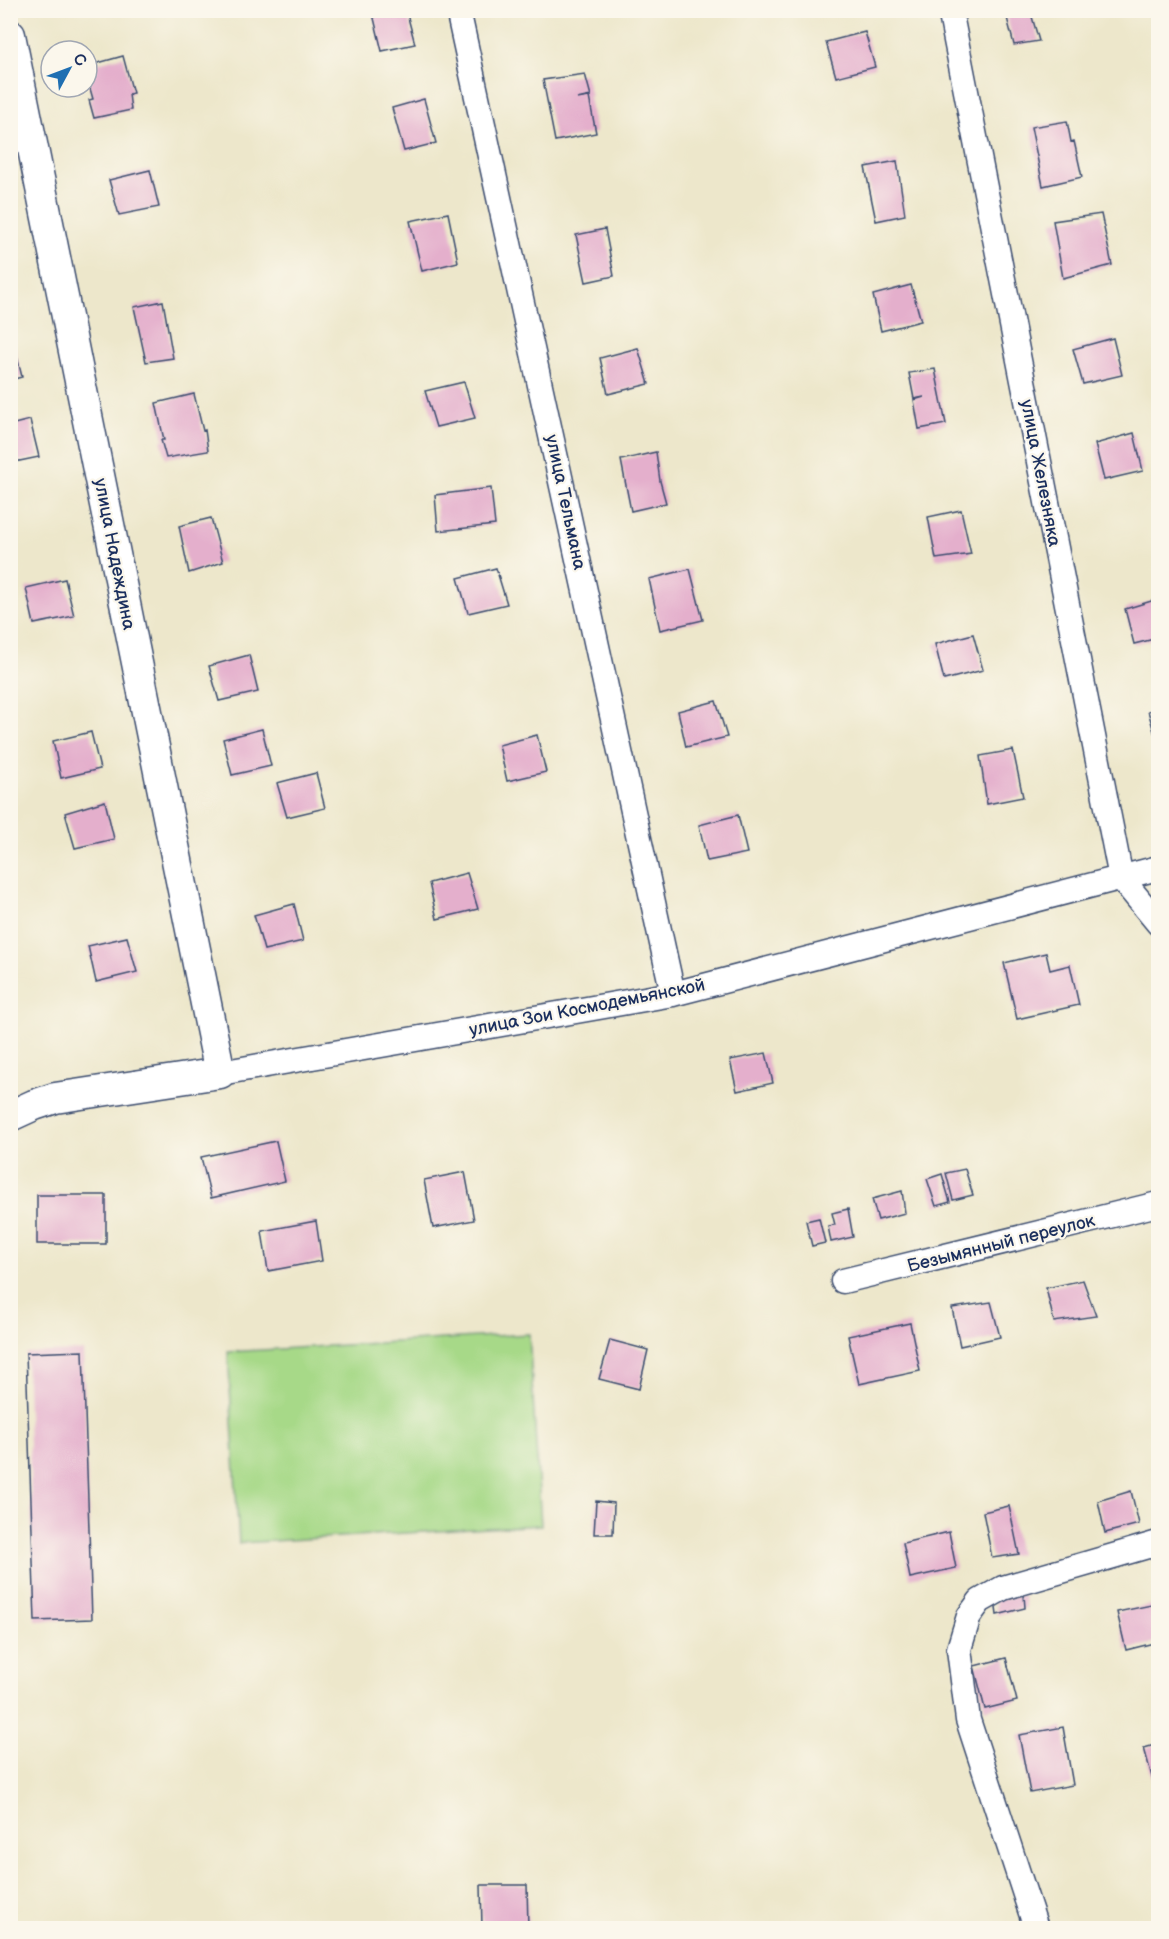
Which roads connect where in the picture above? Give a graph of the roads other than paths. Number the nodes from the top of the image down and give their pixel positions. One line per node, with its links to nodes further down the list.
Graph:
1 (458, 10): 7 (street, улица Тельмана)
2 (950, 10): 5 (street, улица Железняка)
3 (10, 35): 8 (street, улица Надеждина)
4 (1158, 868): 5 (street, улица Зои Космодемьянской)
5 (1121, 878): 6 (street, улица Железняка); 7 (street, улица Зои Космодемьянской)
6 (1158, 923)
7 (673, 993): 8 (street, улица Зои Космодемьянской)
8 (220, 1073): 9 (street, улица Зои Космодемьянской)
9 (10, 1116)
10 (1158, 1204): 11 (street, Безымянный переулок)
11 (843, 1281)
12 (1158, 1543): 13 (street)
13 (1036, 1929)

